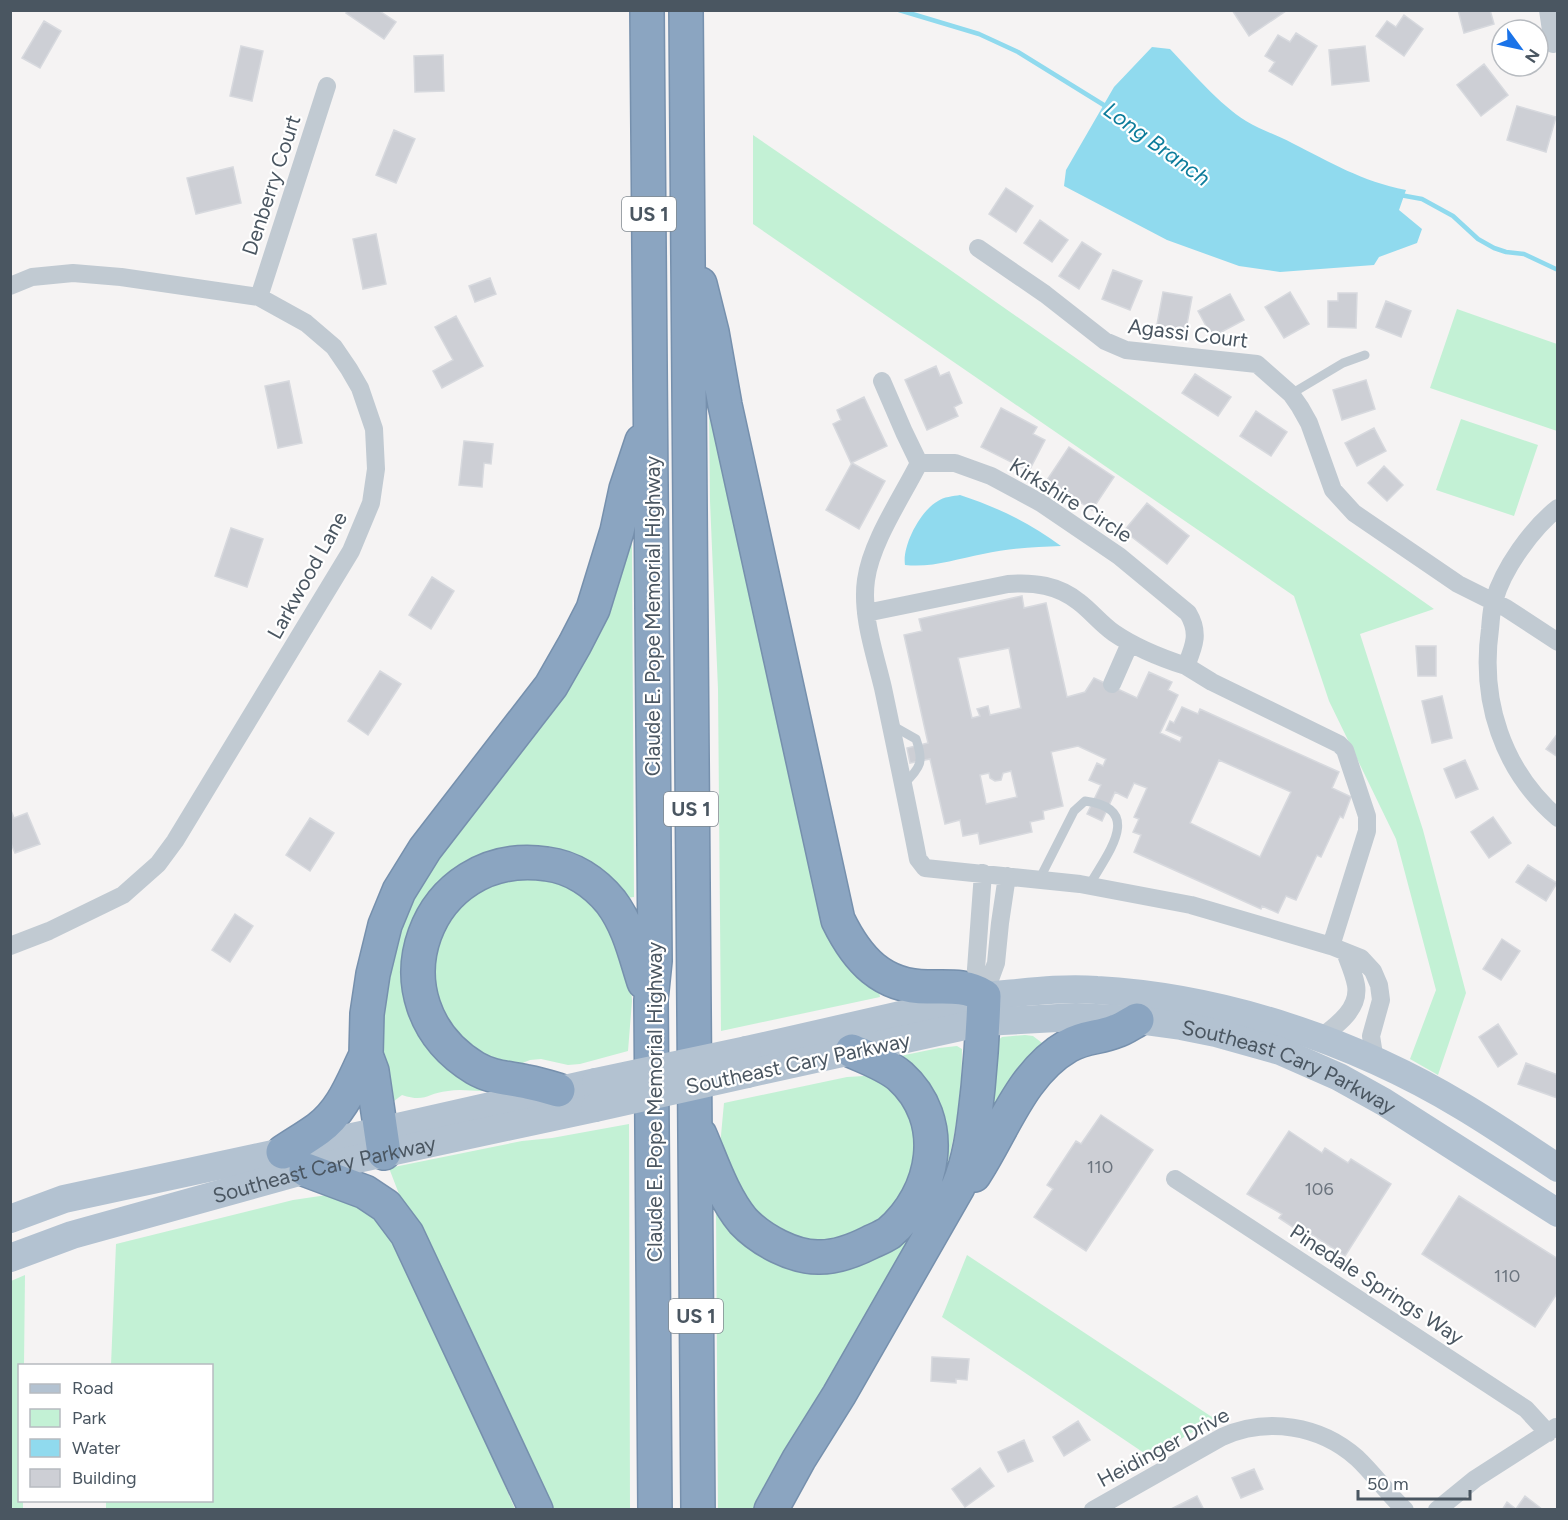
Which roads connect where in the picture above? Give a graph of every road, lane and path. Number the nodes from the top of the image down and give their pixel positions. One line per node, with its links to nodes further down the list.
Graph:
1 (647, 10): 13 (highway, Claude E. Pope Memorial Highway / US 1)
2 (686, 10): 6 (highway, Claude E. Pope Memorial Highway / US 1)
3 (1548, 10): 4 (street)
4 (1553, 44)
5 (327, 86): 9 (street, Denberry Court)
6 (688, 236): 30 (highway); 39 (highway, Claude E. Pope Memorial Highway / US 1)
7 (978, 248): 12 (street, Agassi Court)
8 (10, 286): 9 (street, Larkwood Lane)
9 (259, 297): 27 (street, Larkwood Lane)
10 (1365, 355): 12 (lane)
11 (882, 381): 14 (street)
12 (1291, 394): 16 (street, Agassi Court)
13 (650, 417): 29 (highway, Claude E. Pope Memorial Highway / US 1); 34 (highway)
14 (919, 463): 17 (street); 20 (street, Kirkshire Circle)
15 (1557, 508): 16 (street)
16 (1494, 601): 18 (street, Agassi Court); 22 (street)
17 (866, 613): 19 (street); 23 (street)
18 (1557, 642)
19 (1130, 644): 20 (street); 21 (street)
20 (1186, 666): 28 (street)
21 (1112, 684)
22 (1557, 818)
23 (983, 873): 24 (street); 30 (street)
24 (1007, 876): 25 (street); 30 (street)
25 (1039, 880): 26 (street); 26 (lane)
26 (1089, 886): 28 (street)
27 (10, 946)
28 (1338, 949): 32 (street); 35 (street)
29 (651, 1000): 37 (highway); 50 (highway, Claude E. Pope Memorial Highway / US 1)
30 (984, 1009): 31 (main road, Southeast Cary Parkway); 32 (main road, Southeast Cary Parkway); 33 (main road, Southeast Cary Parkway); 36 (main road, Southeast Cary Parkway); 44 (highway)
31 (1137, 1020): 44 (highway); 45 (main road, Southeast Cary Parkway)
32 (1320, 1038): 35 (main road, Southeast Cary Parkway)
33 (852, 1051): 36 (main road, Southeast Cary Parkway); 39 (highway)
34 (366, 1055): 40 (highway); 41 (highway)
35 (1375, 1061): 42 (main road, Southeast Cary Parkway)
36 (747, 1062): 38 (main road, Southeast Cary Parkway, bridge)
37 (558, 1090): 38 (main road, Southeast Cary Parkway); 40 (main road, Southeast Cary Parkway)
38 (596, 1095): 40 (main road, Southeast Cary Parkway)
39 (694, 1122): 51 (highway, Claude E. Pope Memorial Highway / US 1)
40 (382, 1142): 41 (main road, Southeast Cary Parkway)
41 (294, 1161): 46 (main road, Southeast Cary Parkway); 47 (main road, Southeast Cary Parkway); 49 (highway)
42 (1557, 1168)
43 (1175, 1179): 48 (street, Pinedale Springs Way)
44 (958, 1187): 52 (highway)
45 (1557, 1213)
46 (10, 1219)
47 (10, 1258)
48 (1553, 1429): 55 (street)
49 (536, 1509)
50 (655, 1509)
51 (698, 1509)
52 (771, 1509)
53 (1093, 1509): 54 (street, Heidinger Drive)
54 (1405, 1509)
55 (1437, 1509)

